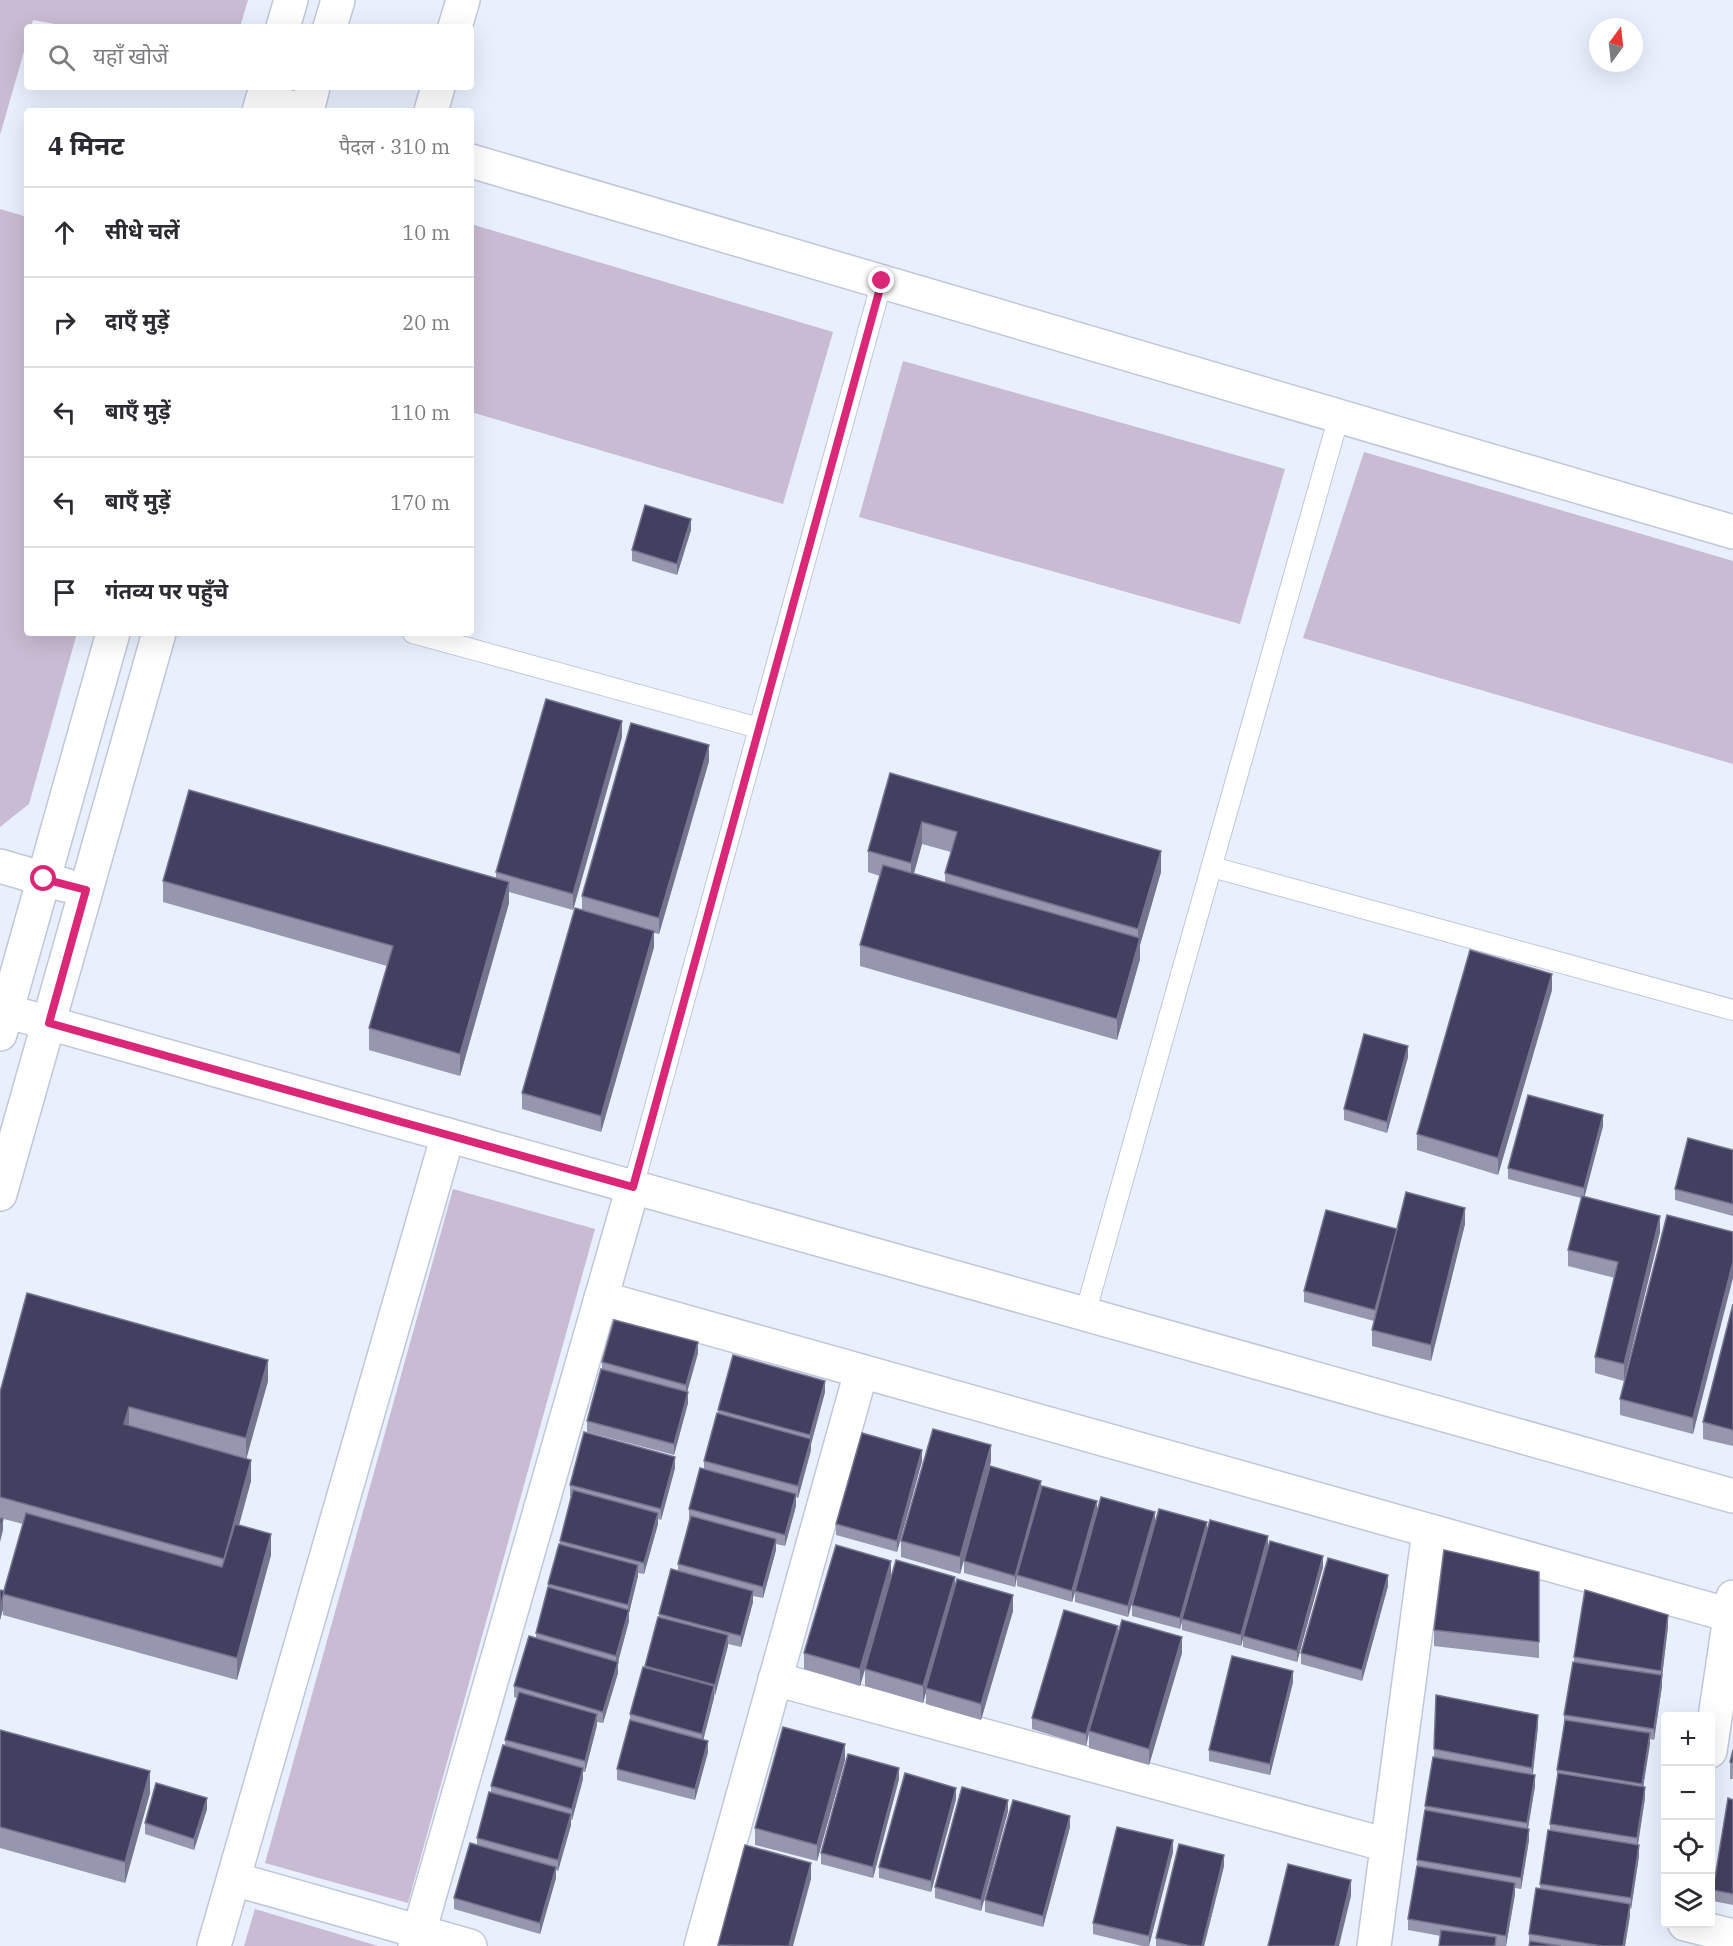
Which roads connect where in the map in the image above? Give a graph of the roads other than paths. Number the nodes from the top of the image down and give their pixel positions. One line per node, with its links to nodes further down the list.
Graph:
1 (291, 0): 4 (street)
2 (338, 0): 5 (street)
3 (463, 0): 6 (street)
4 (284, 24)
5 (331, 24)
6 (456, 24)
7 (313, 90): 11 (street)
8 (437, 90): 12 (street)
9 (263, 99): 10 (street)
10 (294, 108)
11 (306, 108)
12 (432, 108)
13 (474, 162): 14 (street)
14 (882, 281): 15 (street); 20 (lane)
15 (1339, 416): 16 (street); 22 (lane)
16 (1733, 532)
17 (111, 636): 23 (street)
18 (158, 636): 24 (street)
19 (424, 636): 20 (lane)
20 (759, 728): 29 (lane)
21 (0, 866): 23 (street)
22 (1212, 867): 25 (lane); 32 (lane)
23 (44, 879): 24 (street); 26 (street)
24 (86, 890): 27 (street)
25 (1733, 1010)
26 (3, 1023): 27 (street)
27 (49, 1023): 28 (street); 30 (street)
28 (448, 1135): 29 (street); 40 (street)
29 (633, 1187): 31 (street); 32 (street)
30 (0, 1194)
31 (601, 1298): 33 (street); 44 (street)
32 (1085, 1314): 34 (street)
33 (861, 1372): 35 (street); 37 (street)
34 (1733, 1496)
35 (1429, 1531): 36 (street); 39 (street)
36 (1732, 1610): 38 (street)
37 (775, 1679): 39 (street); 47 (street)
38 (1715, 1718)
39 (1387, 1845): 48 (street)
40 (234, 1879): 44 (street); 45 (street)
41 (1684, 1928): 49 (street)
42 (1701, 1928): 43 (street)
43 (1733, 1936)
44 (417, 1939): 46 (street)
45 (214, 1946)
46 (470, 1946)
47 (701, 1946)
48 (1374, 1946)
49 (1682, 1946)

